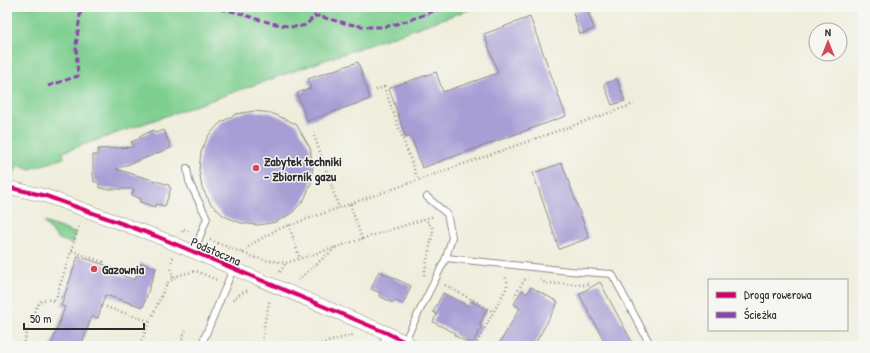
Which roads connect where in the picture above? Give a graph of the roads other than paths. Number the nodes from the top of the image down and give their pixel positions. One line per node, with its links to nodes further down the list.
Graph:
1 (187, 168): 4 (lane)
2 (7, 187): 4 (street, Podstoczna)
3 (427, 197): 5 (lane)
4 (194, 252): 6 (street, Podstoczna)
5 (446, 258): 8 (lane); 11 (lane)
6 (233, 269): 7 (street, Podstoczna); 9 (lane)
7 (388, 334): 8 (street, Podstoczna); 10 (lane)
8 (408, 344)
9 (201, 346)
10 (382, 346)
11 (651, 346)

